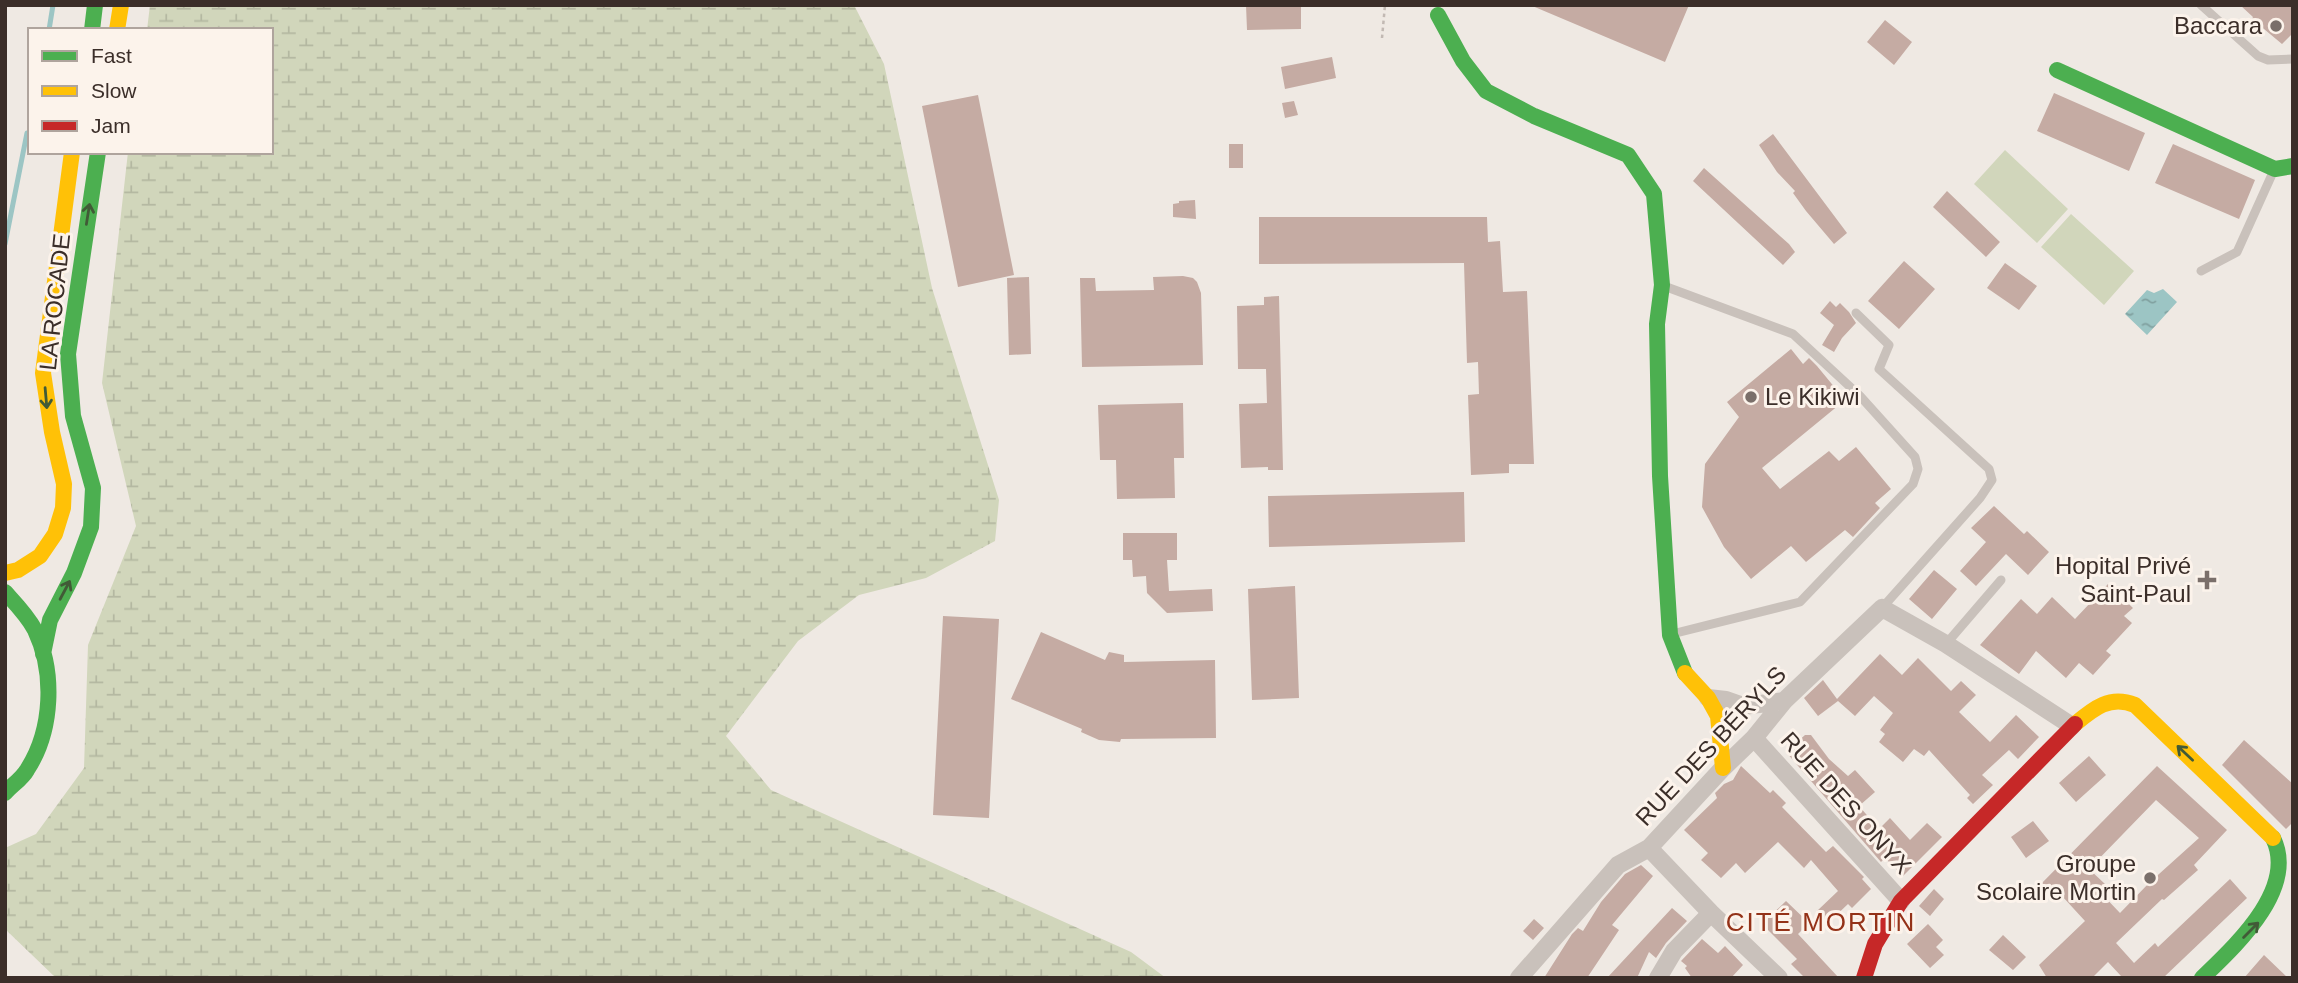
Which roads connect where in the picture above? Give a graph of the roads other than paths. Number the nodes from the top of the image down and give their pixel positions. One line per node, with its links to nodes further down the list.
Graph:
1 (95, 5): 5 (street)
2 (121, 5): 6 (street)
3 (2201, 5): 7 (lane)
4 (1438, 15): 14 (street)
5 (92, 28)
6 (117, 28)
7 (2293, 59)
8 (2057, 70): 12 (street)
9 (72, 154): 16 (street, LA ROCADE, one-way to 16)
10 (98, 154): 22 (street, LA ROCADE, one-way to 10)
11 (2293, 166): 12 (street)
12 (2275, 169): 13 (lane)
13 (2201, 271)
14 (1662, 285): 20 (street); 20 (lane)
15 (1856, 313): 19 (lane)
16 (5, 573)
17 (2001, 580): 21 (lane)
18 (5, 592): 22 (street)
19 (1882, 608): 21 (street); 24 (street, RUE DES BÉRYLS)
20 (1670, 635): 23 (street)
21 (1946, 644): 25 (street)
22 (43, 654): 28 (street)
23 (1709, 698): 24 (street); 27 (street)
24 (1784, 701): 26 (street, RUE DES BÉRYLS)
25 (2072, 726): 30 (street); 36 (street, one-way to 25)
26 (1754, 738): 27 (street, RUE DES BÉRYLS); 30 (street, RUE DES ONYX)
27 (1723, 768): 29 (street, RUE DES BÉRYLS)
28 (5, 793)
29 (1649, 848): 31 (street); 32 (street, RUE DES BÉRYLS)
30 (1900, 901): 35 (street)
31 (1711, 913): 33 (street); 34 (street)
32 (1524, 976)
33 (1658, 978)
34 (1779, 978)
35 (1864, 978)
36 (2202, 978)

